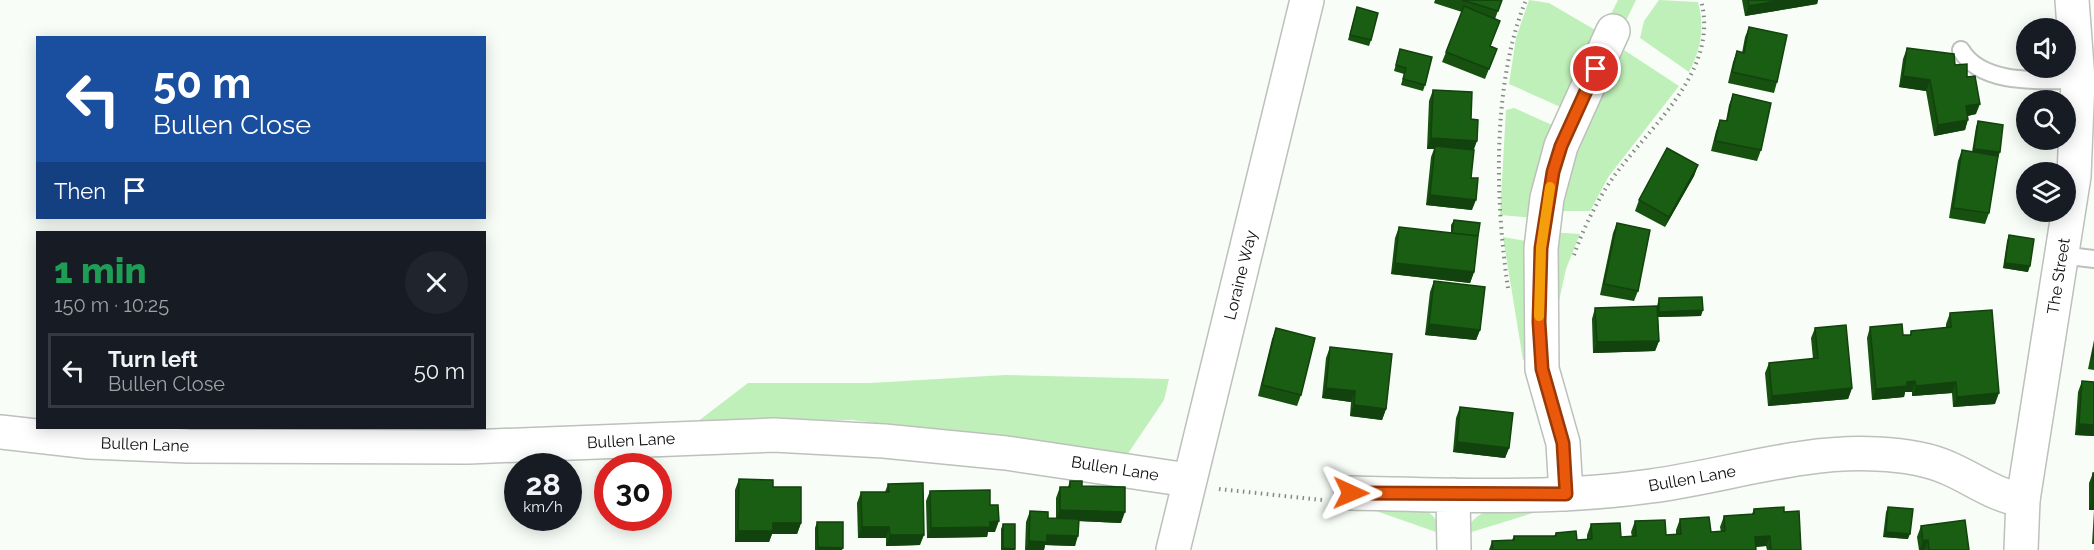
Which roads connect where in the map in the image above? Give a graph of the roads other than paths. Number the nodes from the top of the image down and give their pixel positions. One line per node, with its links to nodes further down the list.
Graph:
1 (1307, 0): 9 (street, Loraine Way)
2 (2072, 0): 5 (street, The Street)
3 (1612, 31): 11 (street)
4 (1961, 50): 5 (lane)
5 (2078, 80): 6 (street, The Street)
6 (2061, 255): 7 (lane); 13 (street, The Street)
7 (2094, 259)
8 (0, 432): 9 (street, Bullen Lane)
9 (1188, 480): 14 (street, Loraine Way)
10 (1351, 493): 12 (street, Bullen Lane)
11 (1566, 494): 12 (street, Bullen Lane); 13 (street, Bullen Lane)
12 (1453, 495): 15 (street)
13 (2023, 500): 16 (street, The Street)
14 (1173, 550)
15 (1454, 550)
16 (2021, 550)

